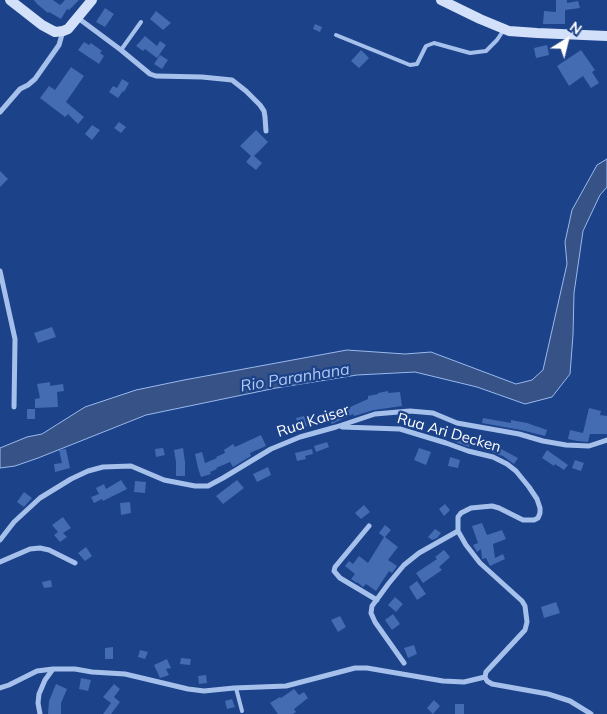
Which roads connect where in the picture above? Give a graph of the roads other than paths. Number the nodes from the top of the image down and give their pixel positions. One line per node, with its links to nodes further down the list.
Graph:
1 (10, 0): 7 (street)
2 (92, 0): 4 (street)
3 (441, 0): 6 (street)
4 (78, 17): 7 (street); 10 (street)
5 (141, 22): 10 (lane)
6 (504, 29): 8 (lane); 9 (street)
7 (63, 31): 11 (street)
8 (336, 35)
9 (607, 36)
10 (121, 50): 12 (street)
11 (0, 112)
12 (266, 131)
13 (0, 271): 14 (street)
14 (14, 407)
15 (336, 427): 16 (street, Rua Kaiser); 18 (street, Rua Ari Decken); 19 (street, Rua Kaiser)
16 (607, 440)
17 (369, 526): 22 (street)
18 (458, 530): 22 (street); 25 (street)
19 (0, 540)
20 (0, 562): 21 (street)
21 (75, 562)
22 (377, 600): 23 (street)
23 (404, 663)
24 (53, 669): 26 (street); 27 (street); 29 (street)
25 (485, 677): 27 (street); 30 (street)
26 (0, 688)
27 (236, 688): 28 (lane)
28 (242, 711)
29 (40, 714)
30 (591, 714)

